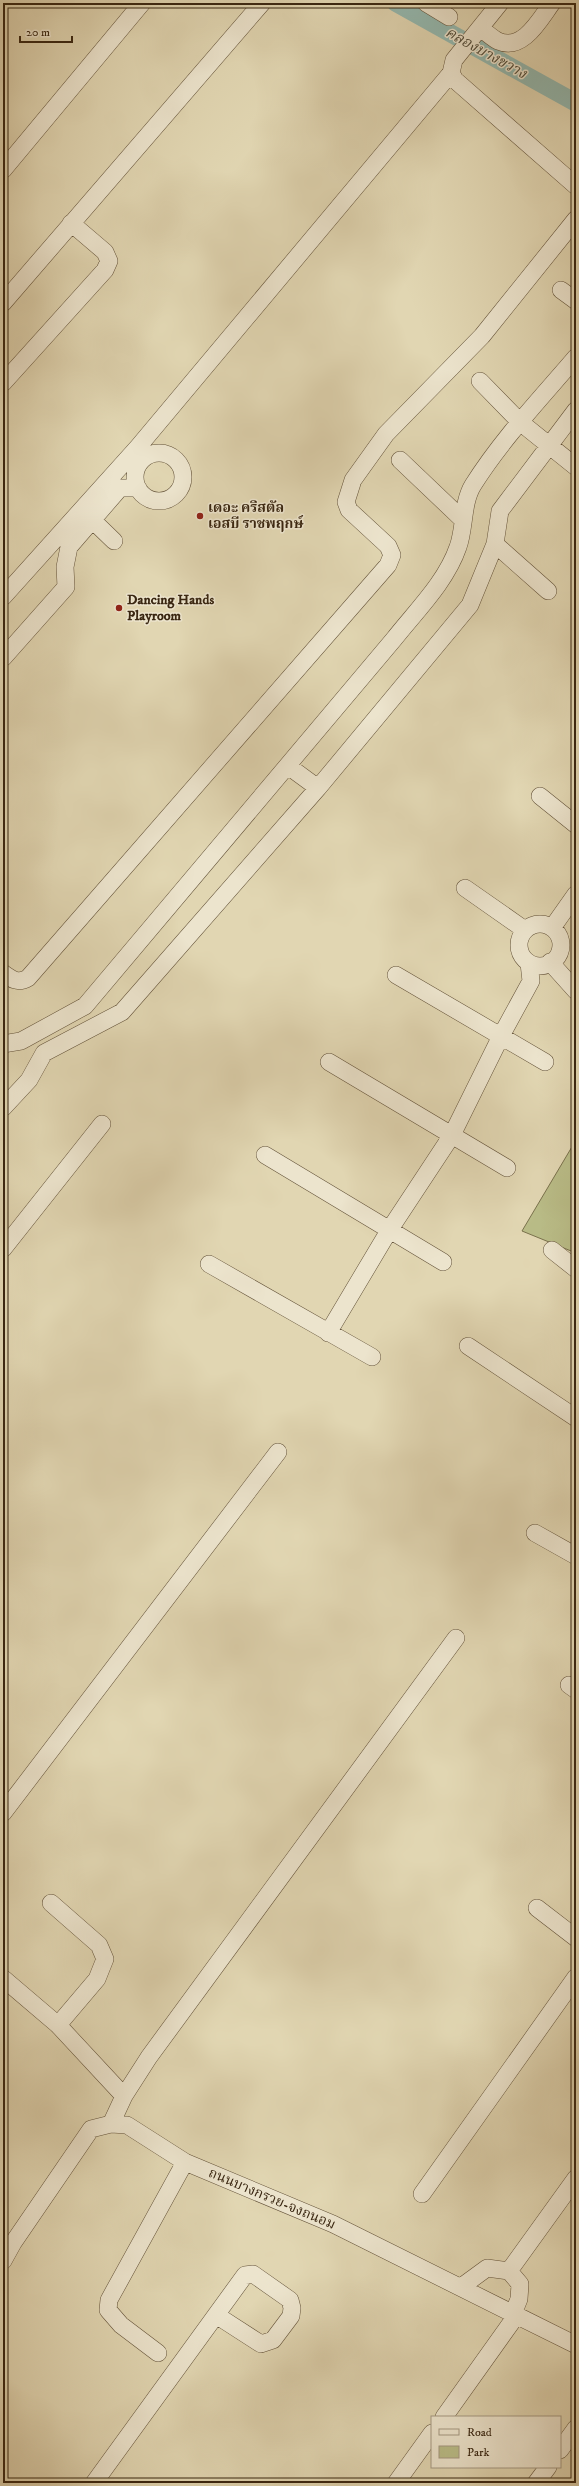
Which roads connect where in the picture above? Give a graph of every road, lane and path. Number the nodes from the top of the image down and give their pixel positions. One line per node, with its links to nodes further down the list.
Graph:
1 (142, 3): 9 (street)
2 (262, 3): 12 (street)
3 (426, 3): 6 (street)
4 (500, 3): 7 (street)
5 (552, 3): 7 (street)
6 (449, 17)
7 (476, 34): 8 (street)
8 (453, 71): 10 (street); 22 (street)
9 (3, 170)
10 (576, 186)
11 (576, 219): 45 (street)
12 (71, 223): 15 (street); 18 (street)
13 (561, 290): 14 (street)
14 (576, 301)
15 (3, 303)
16 (576, 357): 20 (street)
17 (480, 381): 20 (street)
18 (3, 383)
19 (576, 410): 21 (street)
20 (520, 422): 21 (street); 27 (street)
21 (548, 445): 24 (street); 30 (street)
22 (142, 451): 25 (street); 25 (street); 26 (street)
23 (400, 460): 27 (street)
24 (576, 467)
25 (138, 488): 26 (street)
26 (87, 515): 28 (street); 29 (street); 31 (street)
27 (462, 519): 35 (street)
28 (114, 541)
29 (51, 544): 31 (street); 33 (street)
30 (495, 544): 32 (street); 36 (street)
31 (66, 554): 34 (street)
32 (548, 591)
33 (3, 597)
34 (3, 658)
35 (288, 766): 36 (street); 49 (street)
36 (318, 788): 52 (street)
37 (540, 796): 38 (street)
38 (576, 825)
39 (465, 888): 42 (street)
40 (576, 894): 41 (street)
41 (552, 928): 42 (street); 43 (street)
42 (525, 930): 44 (street)
43 (550, 962): 44 (street); 47 (street)
44 (529, 963): 48 (street)
45 (3, 973)
46 (396, 975): 48 (street)
47 (576, 991)
48 (501, 1036): 51 (street); 54 (street)
49 (3, 1044)
50 (329, 1062): 54 (street)
51 (546, 1062)
52 (3, 1108)
53 (102, 1124): 58 (street)
54 (452, 1135): 56 (street); 57 (street)
55 (265, 1155): 57 (street)
56 (507, 1168)
57 (390, 1229): 60 (street); 63 (street)
58 (3, 1249)
59 (552, 1250): 62 (street)
60 (443, 1262)
61 (209, 1264): 63 (street)
62 (576, 1269)
63 (328, 1333): 65 (street)
64 (468, 1346): 66 (street)
65 (372, 1357)
66 (576, 1418)
67 (278, 1452): 71 (street)
68 (535, 1533): 69 (street)
69 (576, 1556)
70 (456, 1638): 78 (street)
71 (3, 1813)
72 (51, 1903): 77 (street)
73 (537, 1908): 74 (street)
74 (576, 1938)
75 (576, 1977): 82 (street)
76 (4, 1978): 77 (street)
77 (58, 2025): 78 (street)
78 (124, 2096): 79 (street)
79 (110, 2124): 80 (street, ถนนบางกรวย-จงถนอม); 83 (street, ถนนบางกรวย-จงถนอม)
80 (185, 2162): 86 (street, ถนนบางกรวย-จงถนอม); 90 (street)
81 (576, 2178): 85 (street)
82 (422, 2194)
83 (8, 2246): 84 (street, ถนนบางกรวย-จงถนอม)
84 (3, 2261)
85 (509, 2271): 86 (street); 88 (street)
86 (461, 2287): 88 (street, ถนนบางกรวย-จงถนอม)
87 (216, 2315): 87 (street); 96 (street)
88 (515, 2315): 89 (street, ถนนบางกรวย-จงถนอม); 91 (street)
89 (576, 2345)
90 (158, 2353)
91 (445, 2416)
92 (576, 2428): 94 (street)
93 (431, 2434): 97 (street)
94 (561, 2449)
95 (547, 2468): 98 (street)
96 (94, 2483)
97 (396, 2483)
98 (536, 2483)

